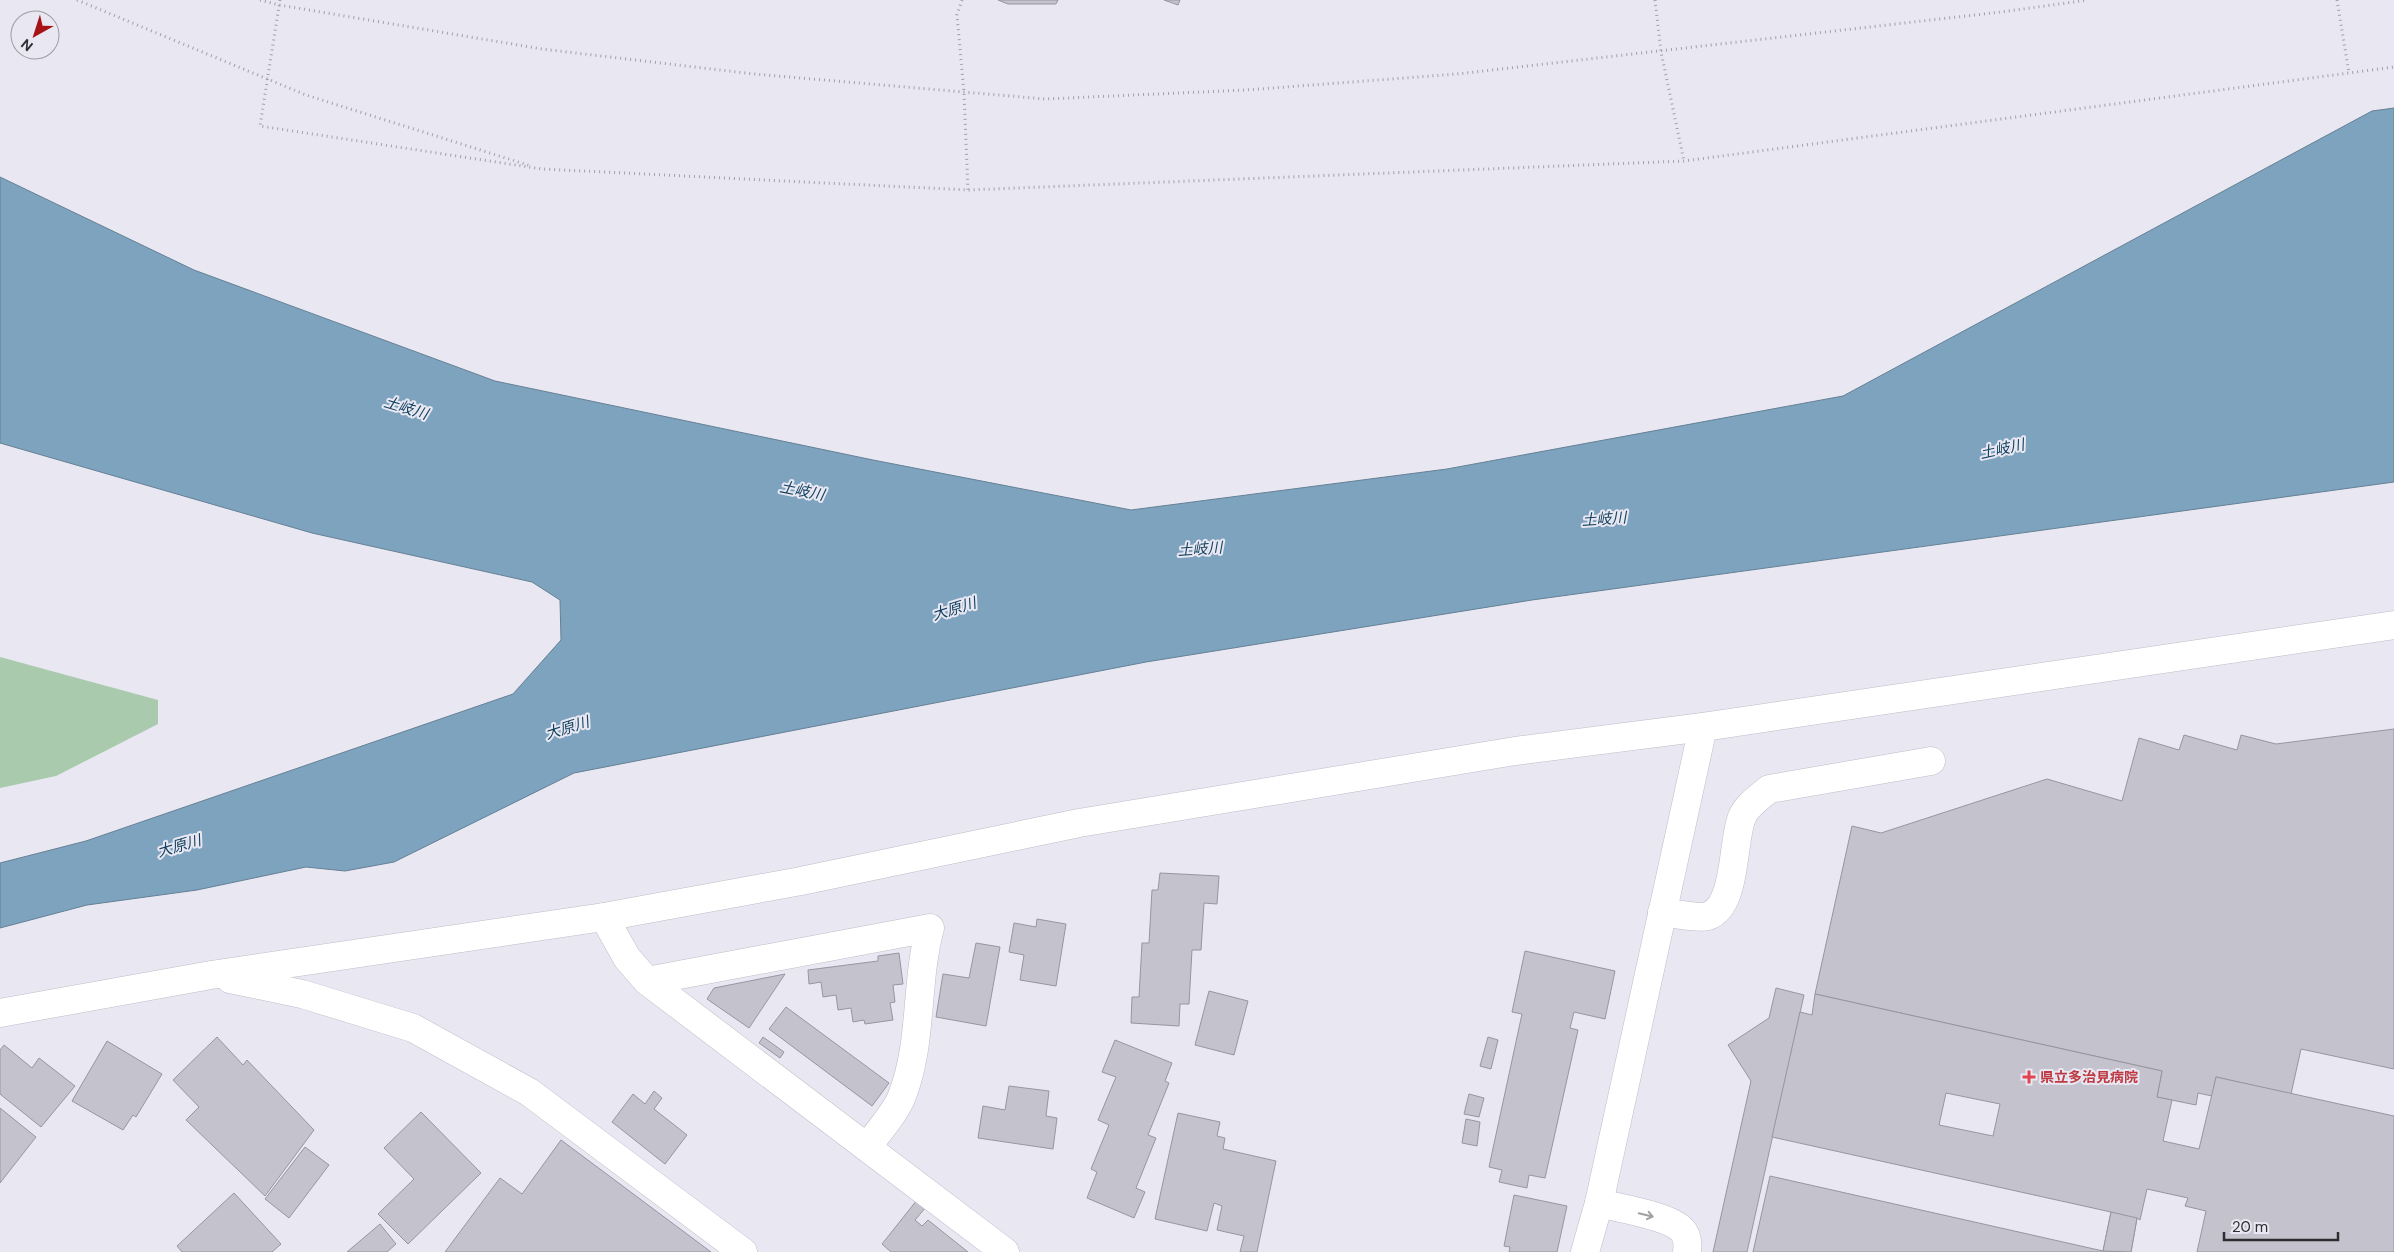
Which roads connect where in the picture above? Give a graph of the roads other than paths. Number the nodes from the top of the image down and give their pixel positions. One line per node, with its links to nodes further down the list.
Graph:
1 (2394, 625): 2 (street)
2 (1703, 727): 4 (street); 5 (street)
3 (1931, 761): 4 (street)
4 (1662, 912): 10 (street)
5 (604, 917): 6 (street); 7 (street)
6 (211, 975): 8 (street); 11 (street)
7 (647, 980): 9 (street); 9 (street)
8 (0, 1013)
9 (868, 1147): 12 (street)
10 (1599, 1203): 13 (street); 14 (street, one-way to 14)
11 (743, 1252)
12 (1005, 1252)
13 (1585, 1252)
14 (1687, 1252)

